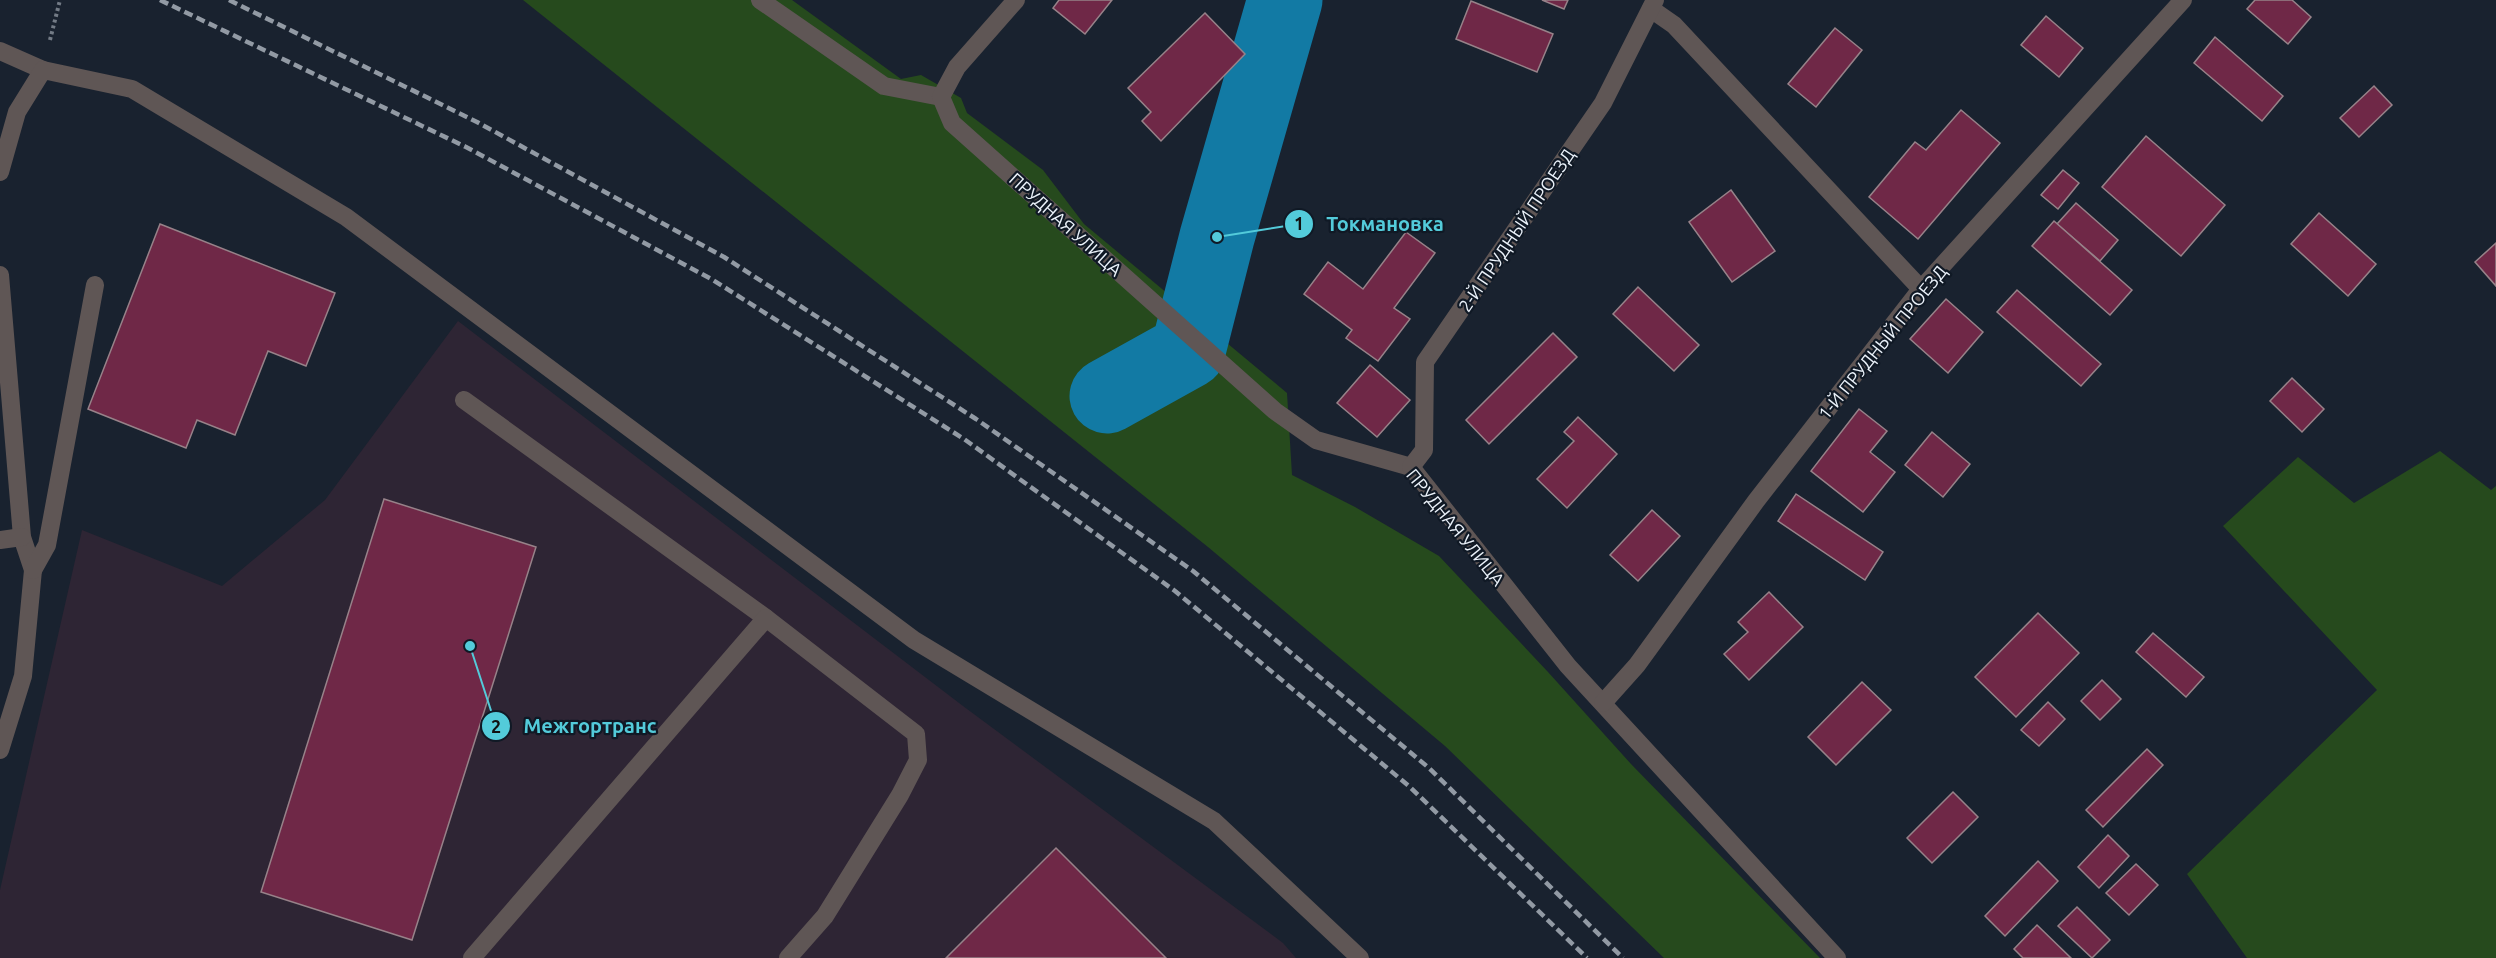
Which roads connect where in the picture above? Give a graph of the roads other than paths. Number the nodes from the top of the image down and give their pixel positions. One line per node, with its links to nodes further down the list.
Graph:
1 (760, 0): 7 (street)
2 (1016, 0): 7 (street)
3 (2183, 0): 11 (street, 1-Й ПРУДНЫЙ ПРОЕЗД)
4 (1653, 4): 11 (street); 13 (street, 2-Й ПРУДНЫЙ ПРОЕЗД)
5 (0, 51): 6 (street)
6 (43, 70): 8 (street); 22 (street)
7 (941, 97): 13 (street, ПРУДНАЯ УЛИЦА)
8 (0, 172)
9 (0, 275): 14 (street)
10 (95, 285): 16 (street)
11 (1921, 290): 18 (street, 1-Й ПРУДНЫЙ ПРОЕЗД)
12 (464, 400): 17 (street)
13 (1411, 466): 18 (street, ПРУДНАЯ УЛИЦА)
14 (22, 537): 15 (street); 16 (street)
15 (0, 540)
16 (33, 570): 19 (street)
17 (766, 618): 20 (street); 21 (street)
18 (1603, 702): 23 (street, ПРУДНАЯ УЛИЦА)
19 (0, 750)
20 (472, 958)
21 (788, 958)
22 (1360, 958)
23 (1837, 958)

